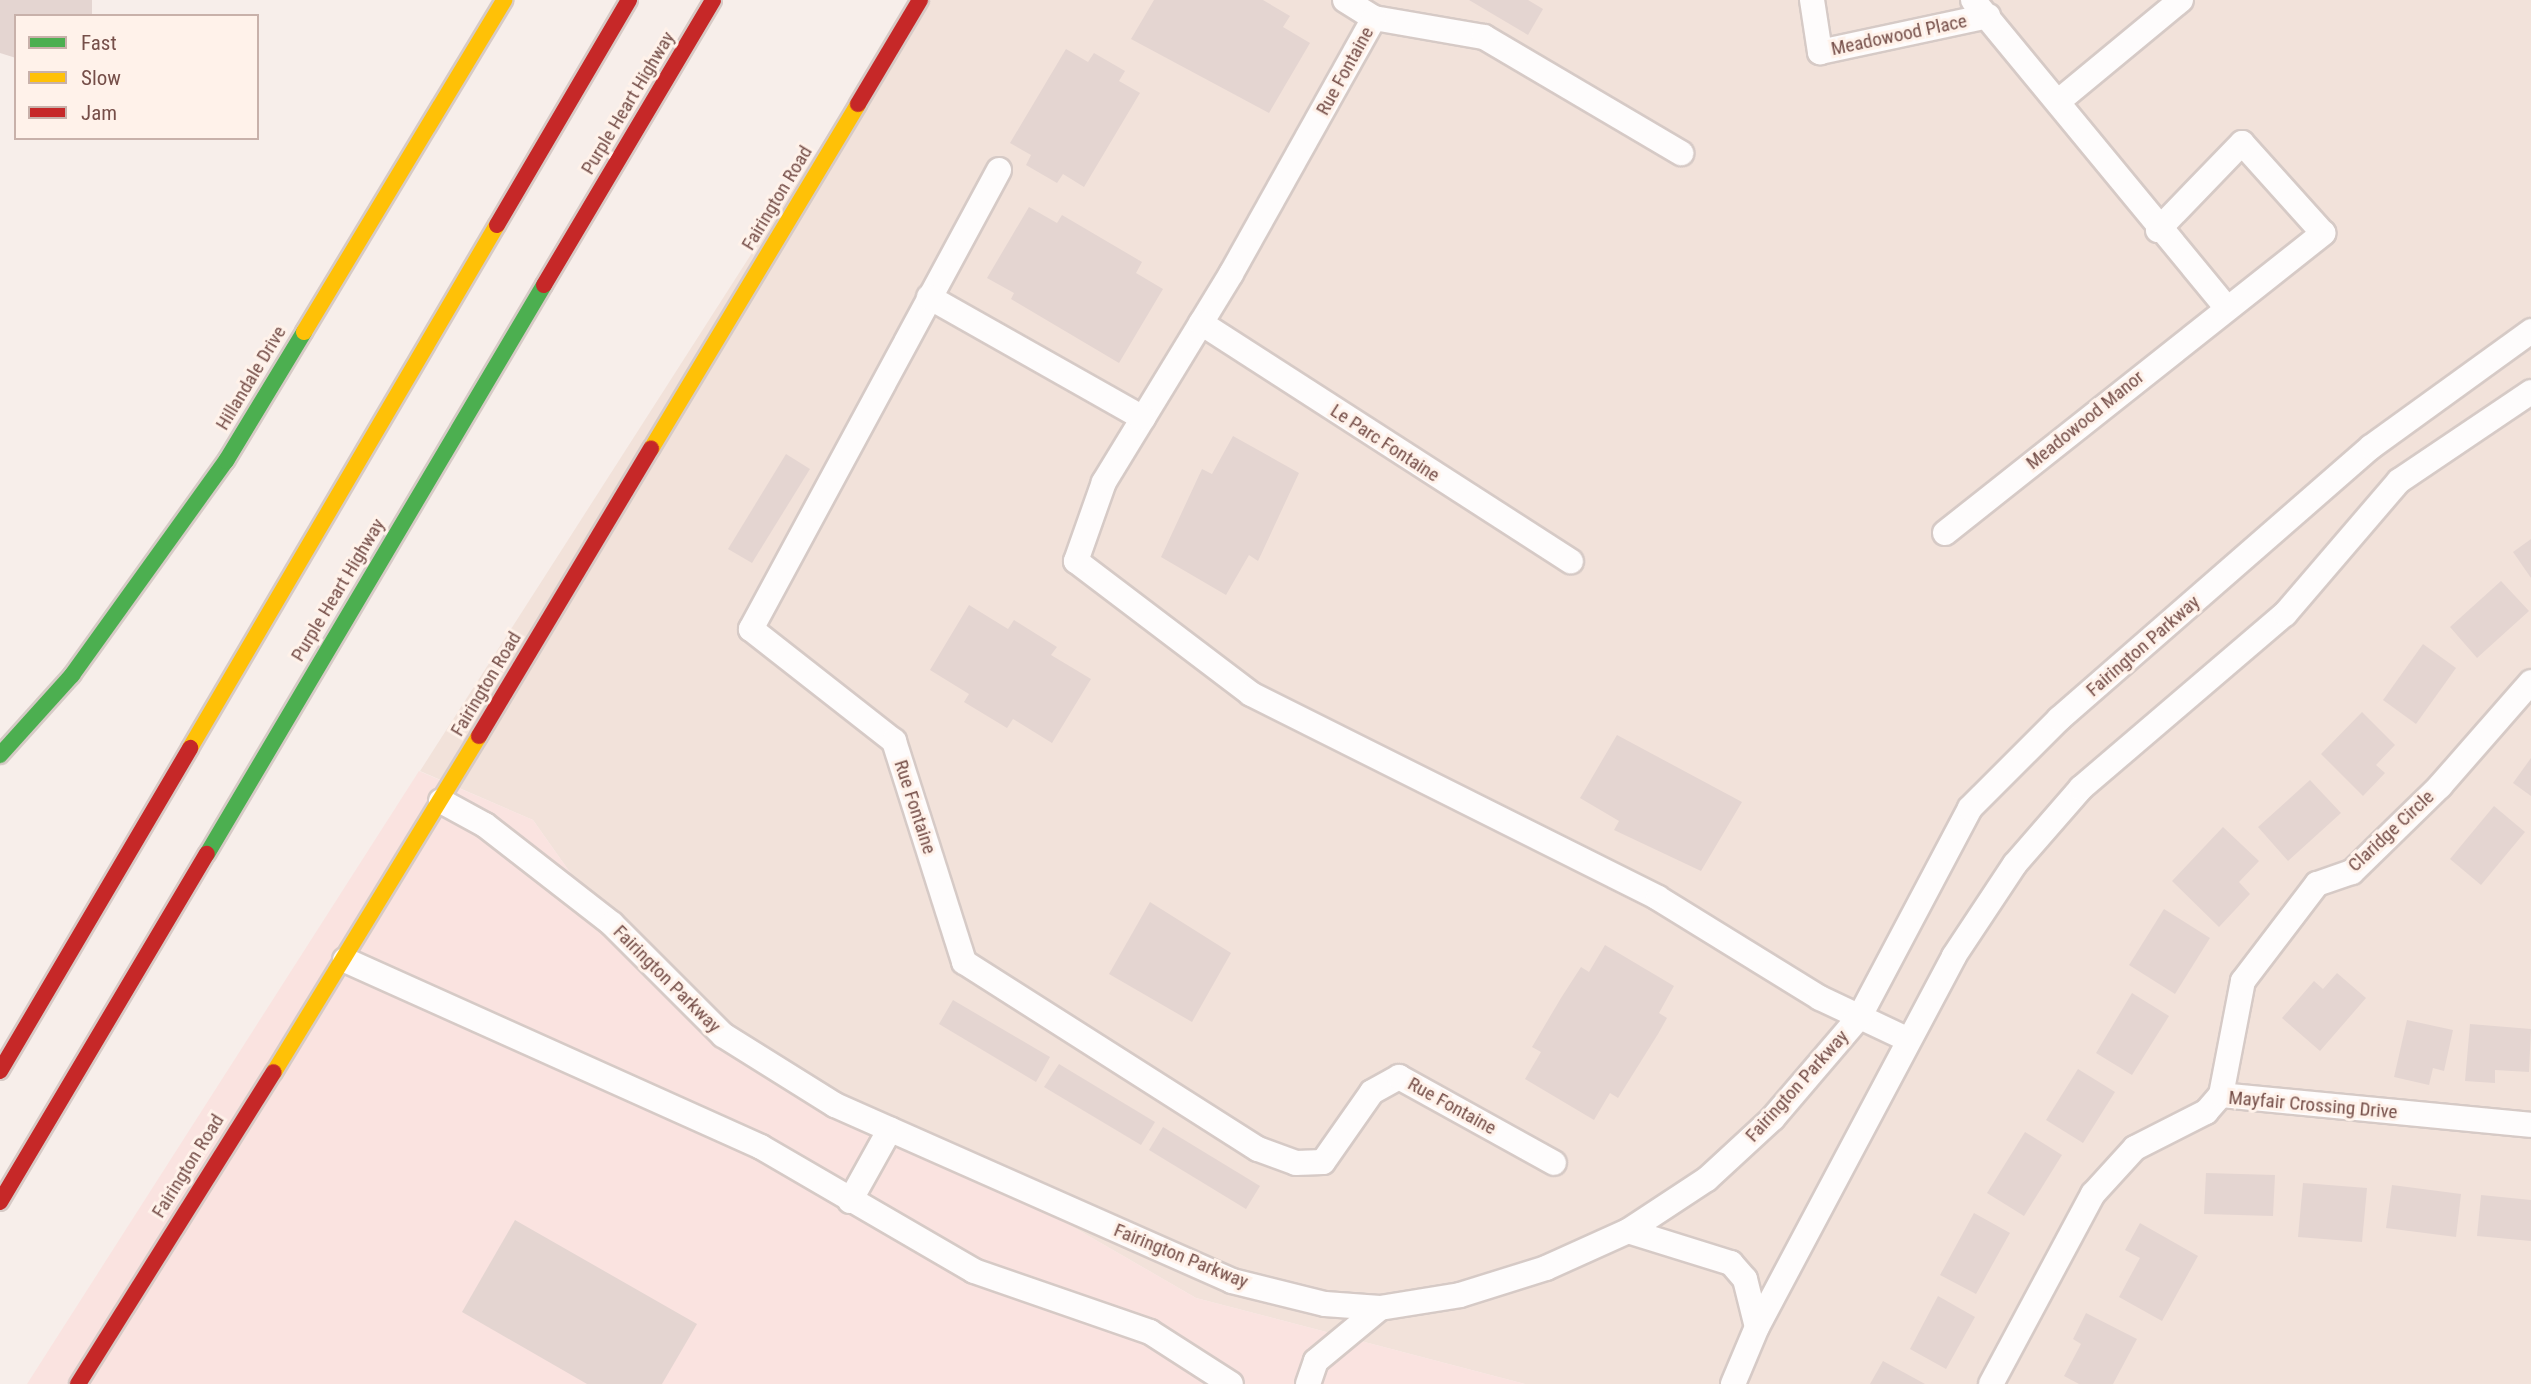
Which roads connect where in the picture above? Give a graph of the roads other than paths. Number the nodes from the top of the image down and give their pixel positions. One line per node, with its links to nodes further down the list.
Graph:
1 (504, 0): 23 (main road, Hillandale Drive)
2 (629, 0): 28 (main road)
3 (713, 0): 34 (main road, Purple Heart Highway)
4 (920, 0): 24 (main road, Fairington Road)
5 (1345, 0): 9 (street)
6 (1812, 0): 8 (street, Meadowood Place)
7 (2181, 0): 10 (street)
8 (1980, 8): 10 (street, Meadowood Place)
9 (1374, 18): 11 (street, Rue Fontaine); 16 (street, Rue Fontaine)
10 (2060, 100): 13 (street)
11 (1681, 153)
12 (999, 170): 14 (street)
13 (2158, 230): 15 (street); 15 (street, Meadowood Manor)
14 (929, 297): 19 (street); 32 (street, Rue Fontaine)
15 (2225, 306): 20 (street, Meadowood Manor)
16 (1201, 323): 19 (street, Rue Fontaine); 21 (street, Le Parc Fontaine)
17 (2531, 331): 26 (street, Fairington Parkway)
18 (2531, 392): 27 (street)
19 (1143, 418): 26 (street, Rue Fontaine)
20 (1945, 533)
21 (1571, 561)
22 (2531, 682): 29 (street, Claridge Circle)
23 (0, 755)
24 (441, 800): 25 (main road, Fairington Road); 31 (street, Fairington Parkway)
25 (345, 960): 33 (street); 38 (main road, Fairington Road)
26 (1860, 1016): 27 (street); 35 (street, Fairington Parkway)
27 (1909, 1040): 37 (street)
28 (0, 1070)
29 (2221, 1095): 30 (street, Mayfair Crossing Drive); 44 (street, Mayfair Crossing Drive)
30 (2531, 1125)
31 (890, 1129): 33 (street); 36 (street, Fairington Parkway)
32 (1554, 1163)
33 (850, 1201): 41 (street)
34 (0, 1202)
35 (1628, 1231): 36 (street, Fairington Parkway); 37 (street)
36 (1380, 1308): 42 (street)
37 (1757, 1327): 43 (street)
38 (97, 1353): 39 (main road, Fairington Road); 40 (main road)
39 (78, 1384)
40 (103, 1384)
41 (1231, 1384)
42 (1308, 1384)
43 (1733, 1384)
44 (1992, 1384)

